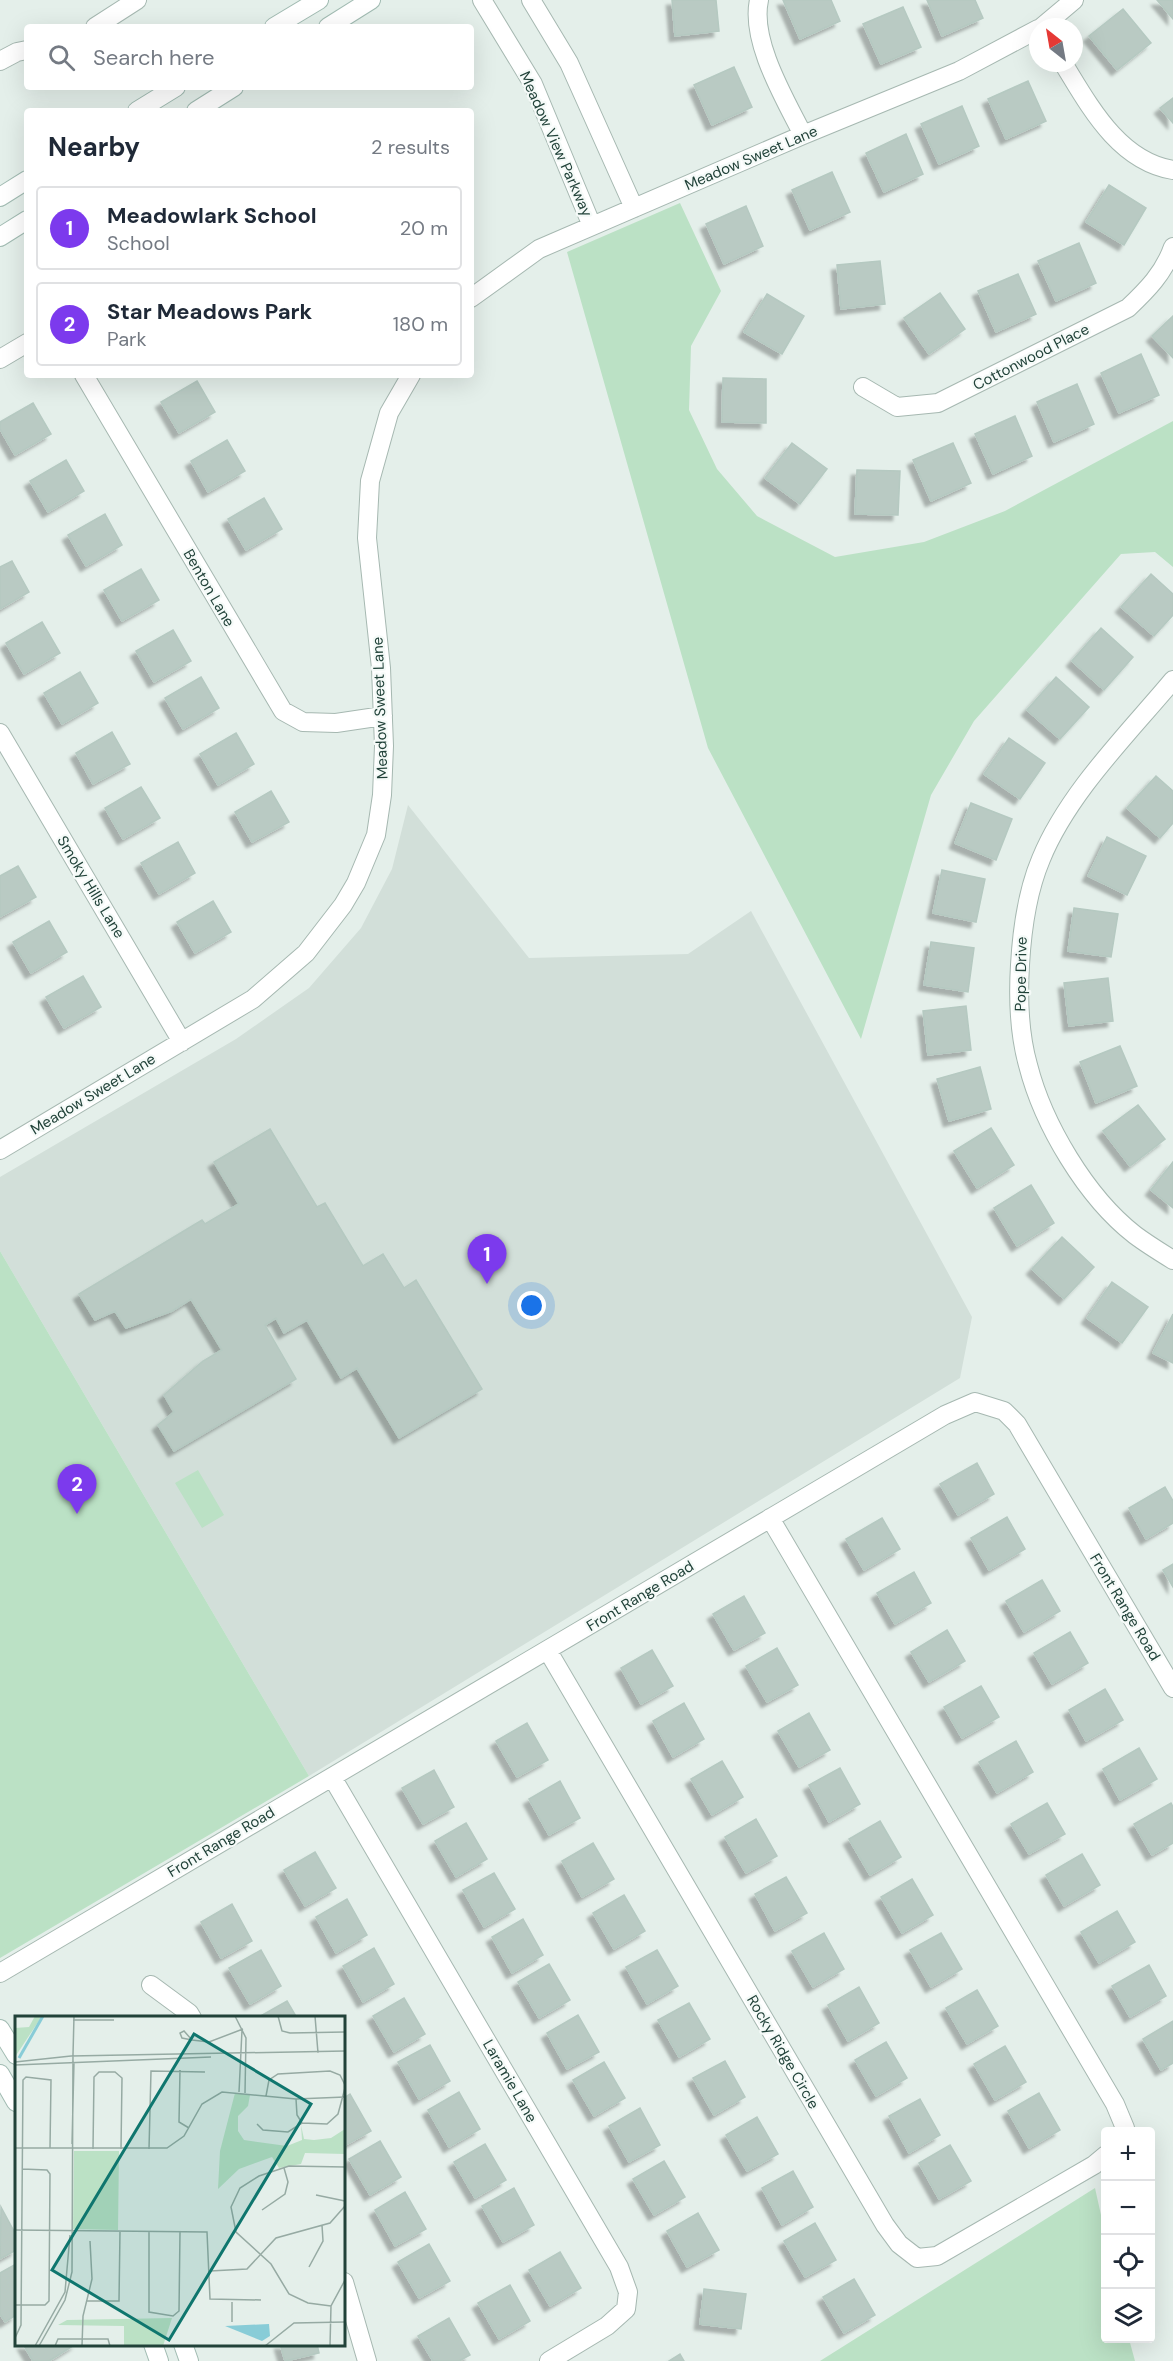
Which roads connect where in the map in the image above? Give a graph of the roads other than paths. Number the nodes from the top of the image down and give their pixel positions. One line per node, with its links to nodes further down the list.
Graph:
1 (137, 0): 9 (street)
2 (318, 0): 10 (street)
3 (371, 0): 11 (street)
4 (482, 0): 26 (street, Meadow View Parkway)
5 (531, 0): 24 (street)
6 (759, 0): 20 (street)
7 (1074, 0): 8 (street)
8 (1053, 18)
9 (100, 24)
10 (279, 24)
11 (333, 24)
12 (1029, 34): 20 (street, Meadow Sweet Lane)
13 (14, 49): 14 (street)
14 (0, 61)
15 (1069, 72): 21 (street)
16 (171, 90): 18 (street)
17 (229, 90): 19 (street)
18 (142, 108)
19 (201, 108)
20 (803, 135): 24 (street, Meadow Sweet Lane)
21 (1173, 170)
22 (24, 182): 23 (street)
23 (0, 197)
24 (634, 208): 26 (street, Meadow Sweet Lane)
25 (24, 222): 27 (street)
26 (592, 226): 29 (street, Meadow Sweet Lane)
27 (0, 237)
28 (1173, 248): 34 (street, Cottonwood Place)
29 (474, 296)
30 (24, 345): 31 (street)
31 (0, 359)
32 (86, 378): 36 (street, Benton Lane)
33 (409, 378): 36 (street, Meadow Sweet Lane)
34 (863, 387)
35 (1173, 680): 40 (street, Pope Drive)
36 (383, 716): 38 (street, Meadow Sweet Lane)
37 (0, 733): 38 (street, Smoky Hills Lane)
38 (182, 1042): 39 (street, Meadow Sweet Lane)
39 (0, 1150)
40 (1173, 1260)
41 (771, 1518): 42 (street, Front Range Road); 43 (street, Front Range Road); 53 (street)
42 (548, 1651): 45 (street, Front Range Road); 54 (street, Rocky Ridge Circle)
43 (1168, 1669): 44 (street, Front Range Road)
44 (1173, 1688)
45 (332, 1777): 46 (street, Front Range Road); 61 (street, Laramie Lane)
46 (0, 1973)
47 (151, 1985): 48 (street)
48 (191, 2016)
49 (0, 2029): 50 (street)
50 (15, 2053)
51 (0, 2074): 52 (street)
52 (15, 2100)
53 (1125, 2127)
54 (1101, 2159)
55 (345, 2285): 60 (street)
56 (154, 2346): 58 (street)
57 (184, 2346): 59 (street)
58 (159, 2361)
59 (189, 2361)
60 (367, 2361)
61 (549, 2361)

